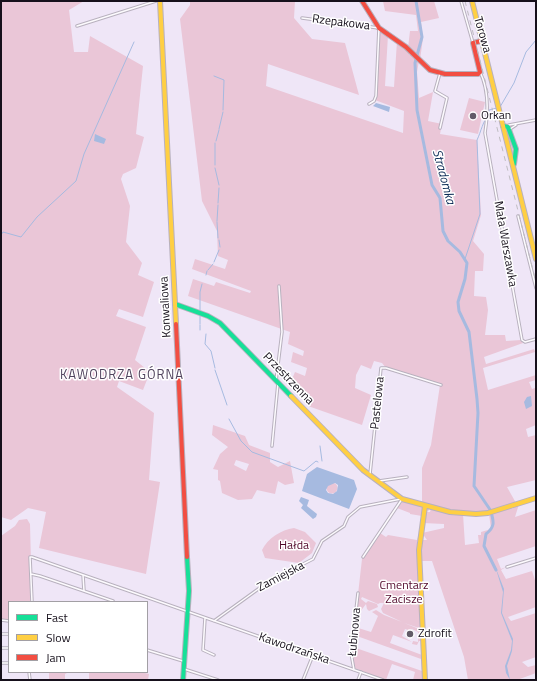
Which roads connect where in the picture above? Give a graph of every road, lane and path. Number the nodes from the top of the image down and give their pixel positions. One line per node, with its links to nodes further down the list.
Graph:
1 (140, 1): 7 (street)
2 (156, 1): 7 (street)
3 (160, 1): 30 (street, Konwaliowa)
4 (362, 1): 11 (street)
5 (461, 1): 13 (street, Torowa)
6 (472, 1): 8 (street)
7 (141, 5): 10 (street)
8 (474, 9): 12 (street); 14 (street)
9 (302, 18): 11 (street, Rzepakowa)
10 (77, 26)
11 (379, 28): 15 (street); 17 (street)
12 (481, 41): 13 (street); 14 (street)
13 (473, 43): 16 (street, Torowa)
14 (490, 71): 20 (street)
15 (440, 73): 16 (street); 21 (street)
16 (479, 73): 31 (street, Mała Warszawka)
17 (369, 104)
18 (536, 120): 19 (street)
19 (518, 124): 20 (street); 20 (street)
20 (507, 126): 22 (street); 23 (street)
21 (440, 128)
22 (509, 152): 23 (street); 24 (street)
23 (514, 154): 24 (street)
24 (515, 174): 26 (street)
25 (518, 216): 29 (street)
26 (535, 251): 27 (street)
27 (536, 259)
28 (279, 286): 32 (street)
29 (536, 288)
30 (175, 304): 32 (street, Przestrzenna); 50 (street, Konwaliowa)
31 (536, 339)
32 (277, 382): 34 (street); 35 (street, Przestrzenna)
33 (440, 385): 35 (street, Pastelowa)
34 (272, 446)
35 (370, 476): 37 (street, Przestrzenna)
36 (407, 477): 37 (street)
37 (378, 482): 39 (street, Przestrzenna)
38 (536, 498): 40 (street, Przestrzenna)
39 (402, 499): 40 (street, Przestrzenna); 41 (street); 52 (street, Zamiejska)
40 (425, 506): 67 (street)
41 (363, 557)
42 (536, 558): 43 (street)
43 (507, 567)
44 (31, 574): 45 (street, Kawodrzańska); 46 (street); 48 (street)
45 (83, 575): 46 (street); 50 (street, Kawodrzańska)
46 (84, 591): 49 (street)
47 (358, 593): 60 (street, Łubinowa)
48 (32, 601)
49 (113, 601)
50 (189, 612): 51 (street, Kawodrzańska); 58 (street, Konwaliowa)
51 (205, 618): 52 (street, Kawodrzańska); 54 (street)
52 (214, 620): 57 (street, Kawodrzańska)
53 (148, 650): 58 (street)
54 (202, 650): 55 (street); 56 (street)
55 (202, 654)
56 (214, 655)
57 (313, 655): 60 (street, Kawodrzańska); 64 (street)
58 (184, 661): 59 (street, Konwaliowa)
59 (184, 669): 62 (street, Konwaliowa); 63 (street)
60 (354, 670): 61 (street, Kawodrzańska)
61 (361, 672): 65 (street); 66 (street, Kawodrzańska)
62 (183, 680)
63 (218, 680)
64 (304, 680)
65 (358, 680)
66 (383, 680)
67 (425, 680)

